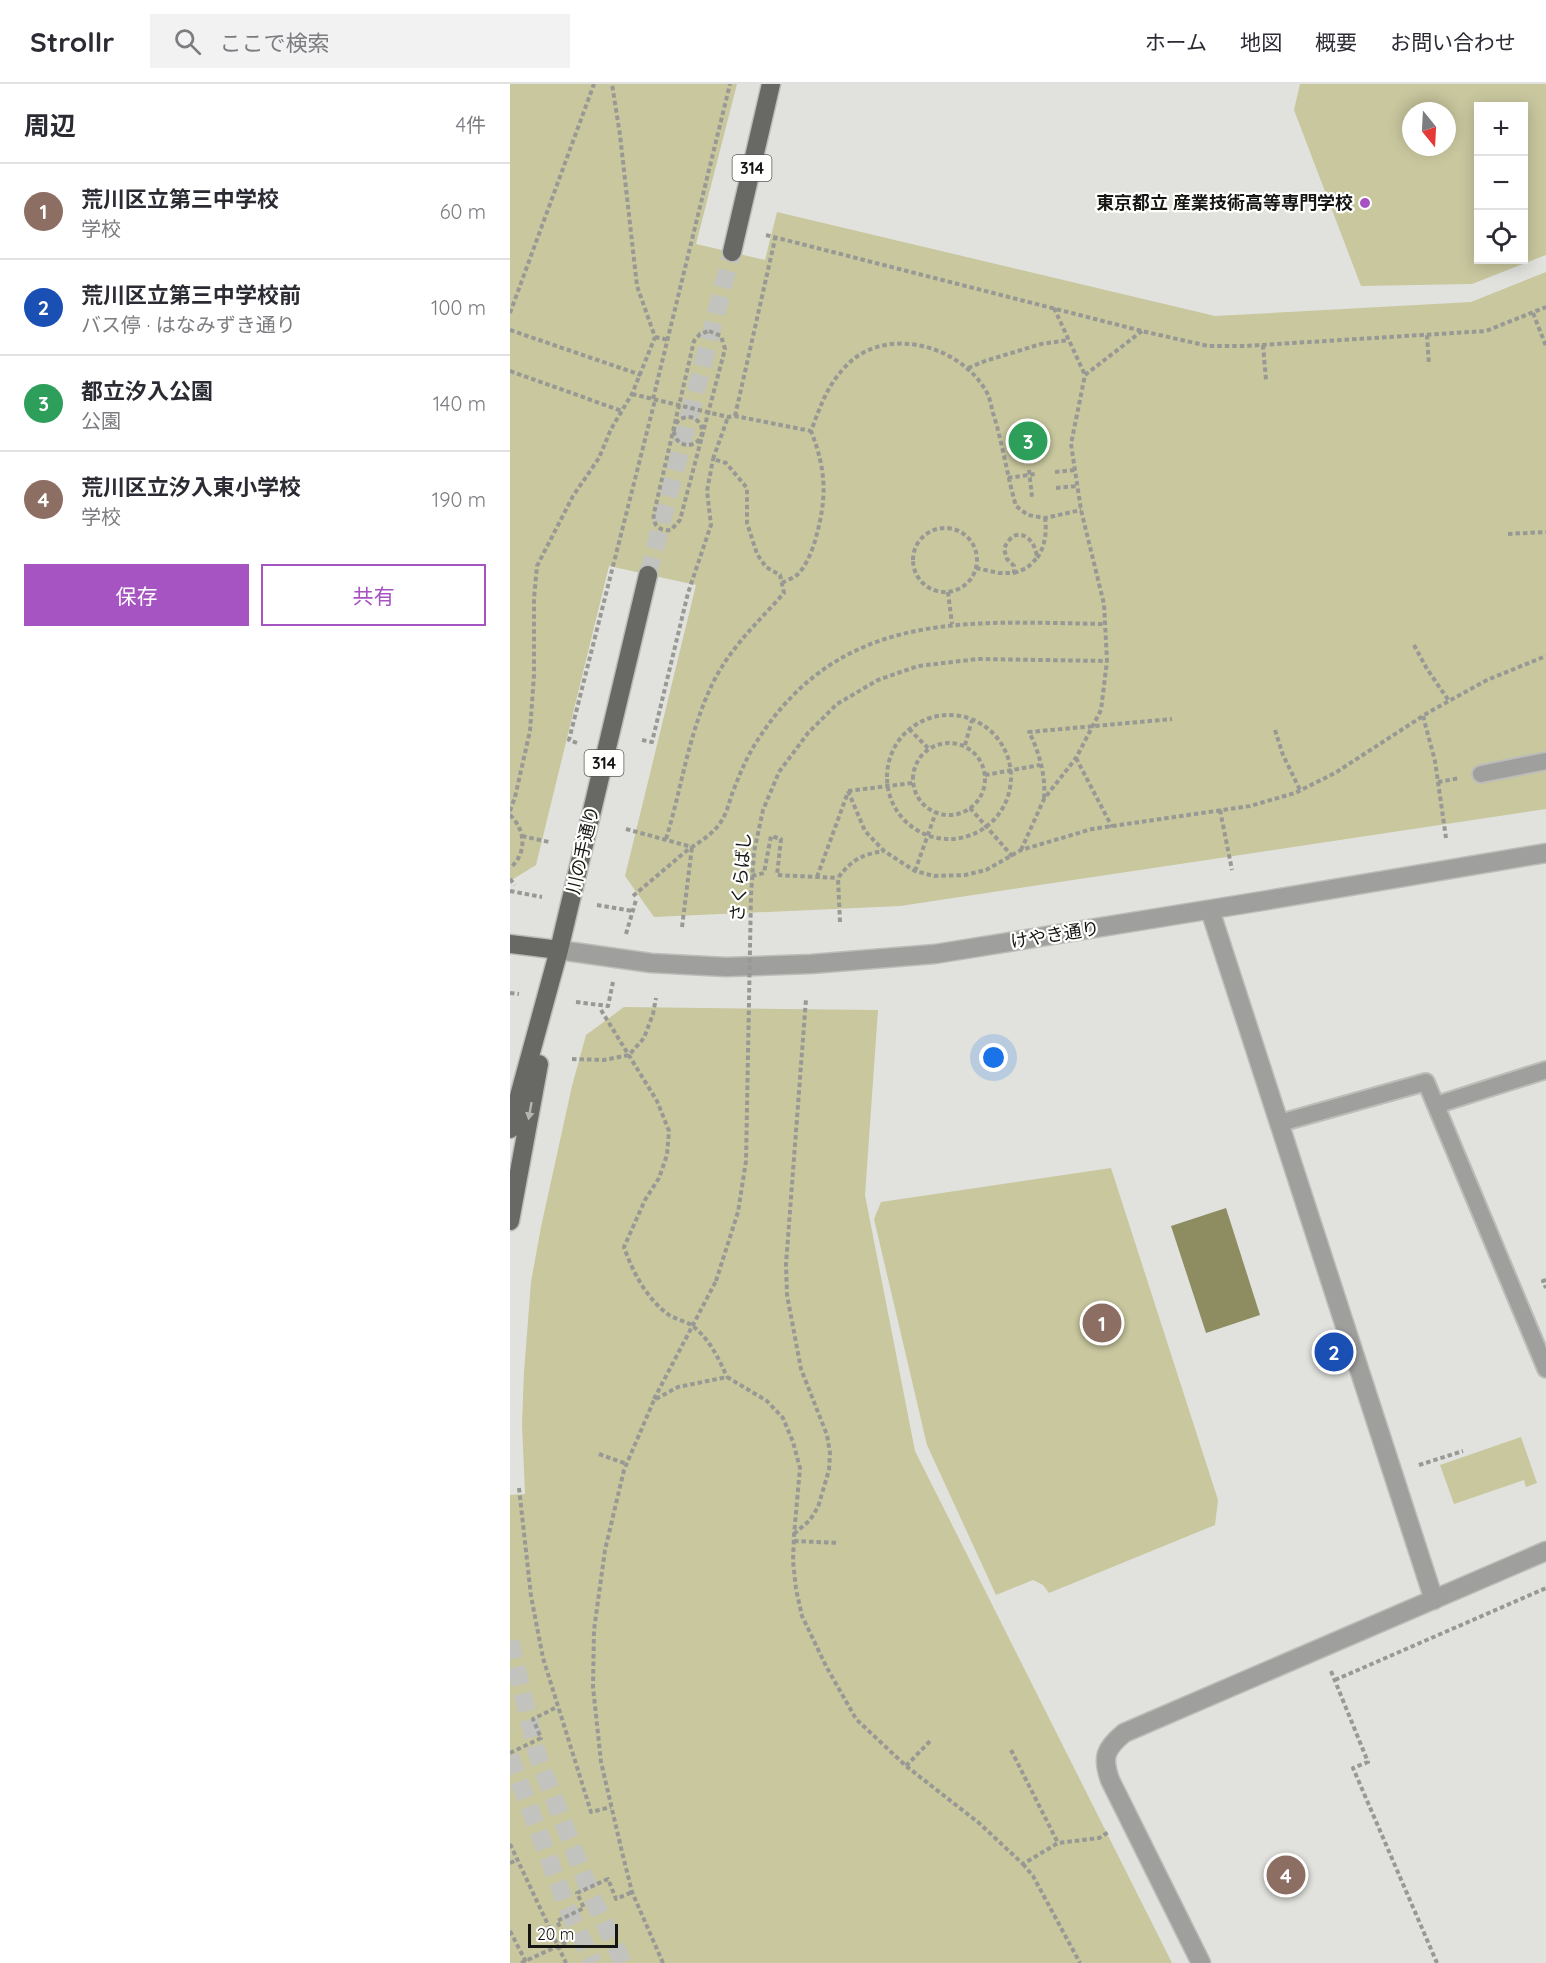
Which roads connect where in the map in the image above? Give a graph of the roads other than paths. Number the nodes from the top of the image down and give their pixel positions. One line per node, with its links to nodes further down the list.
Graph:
1 (771, 84): 2 (main road, 314)
2 (732, 252)
3 (648, 575): 9 (main road, 川の手通り / 314)
4 (1546, 761): 5 (lane)
5 (1481, 774)
6 (1546, 853): 7 (street, けやき通り)
7 (1210, 910): 9 (street, けやき通り); 12 (street)
8 (510, 944): 9 (main road)
9 (560, 950): 13 (main road, 川の手通り / 314); 14 (main road, 川の手通り / 314, one-way to 14)
10 (1546, 1070): 11 (lane)
11 (1436, 1105): 12 (lane); 15 (lane)
12 (1280, 1124): 17 (street)
13 (510, 1129)
14 (510, 1221)
15 (1546, 1369)
16 (1546, 1551): 17 (street)
17 (1434, 1600): 18 (street)
18 (1201, 1963)

